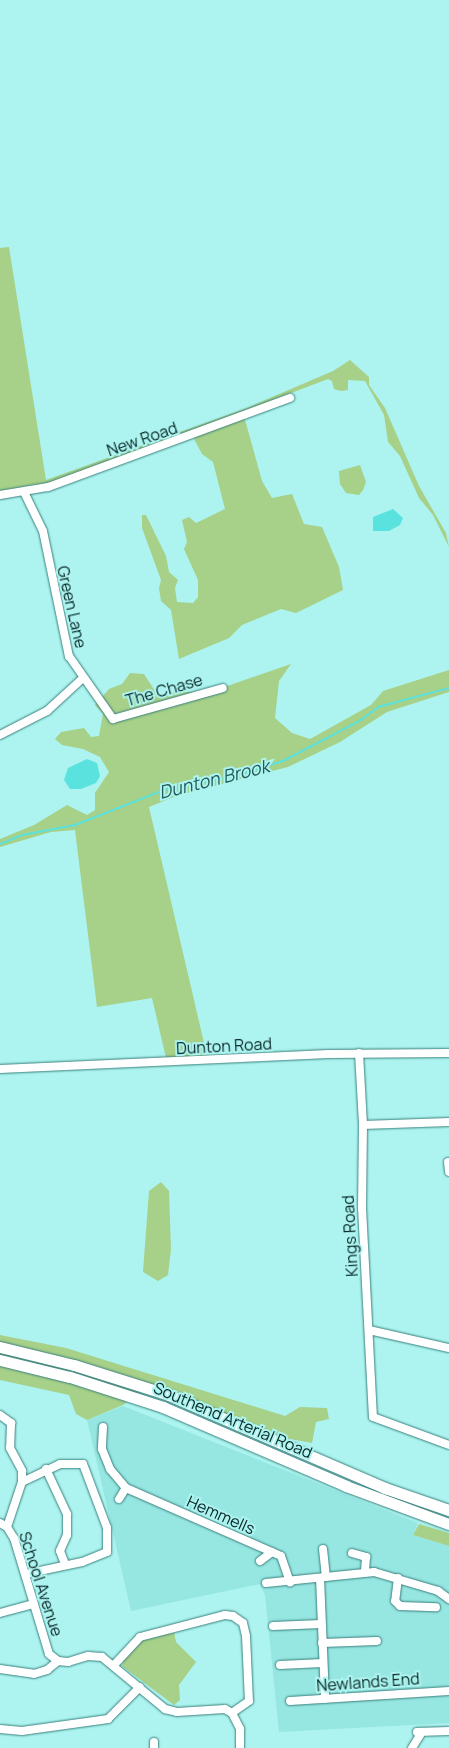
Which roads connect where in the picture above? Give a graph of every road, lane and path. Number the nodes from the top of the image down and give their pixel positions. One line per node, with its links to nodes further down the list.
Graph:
1 (290, 398): 2 (street, New Road)
2 (24, 492): 3 (street, New Road); 4 (street, Green Lane)
3 (0, 495)
4 (83, 678): 6 (street, Green Lane); 7 (street)
5 (223, 688): 6 (street, The Chase)
6 (113, 719)
7 (0, 735)
8 (359, 1053): 9 (street, Dunton Road); 10 (street, Dunton Road); 12 (street, Kings Road)
9 (449, 1053)
10 (0, 1069)
11 (449, 1122): 12 (street)
12 (363, 1125): 15 (street, Kings Road)
13 (448, 1162): 14 (street)
14 (449, 1172)
15 (369, 1330): 17 (street); 21 (street, Kings Road)
16 (0, 1347): 26 (highway, Southend Arterial Road)
17 (449, 1348)
18 (0, 1360): 27 (highway, Southend Arterial Road)
19 (0, 1415): 23 (street)
20 (102, 1427): 24 (street, Hemmells)
21 (449, 1445)
22 (46, 1469): 23 (street); 33 (street); 33 (street)
23 (22, 1482): 28 (street)
24 (126, 1488): 25 (street); 30 (street, Hemmells)
25 (119, 1499)
26 (449, 1510)
27 (449, 1524)
28 (4, 1525): 35 (street, School Avenue)
29 (323, 1549): 36 (street)
30 (272, 1552): 32 (street); 38 (street, Hemmells)
31 (352, 1553): 34 (street)
32 (260, 1561)
33 (65, 1564): 35 (street)
34 (365, 1572): 36 (street); 37 (street)
35 (26, 1574): 41 (street, School Avenue)
36 (322, 1578): 38 (street); 44 (street)
37 (398, 1578): 40 (street); 42 (street)
38 (290, 1582): 39 (street)
39 (266, 1583)
40 (449, 1599)
41 (34, 1604): 43 (street); 48 (street, School Avenue)
42 (436, 1607)
43 (0, 1613)
44 (321, 1624): 45 (street); 47 (street)
45 (273, 1626)
46 (376, 1641): 47 (street)
47 (322, 1643): 49 (street)
48 (58, 1661): 50 (street, School Avenue); 52 (street)
49 (323, 1663): 51 (street); 55 (street)
50 (114, 1665): 53 (street, School Avenue); 57 (street)
51 (280, 1665)
52 (0, 1669)
53 (140, 1687): 57 (street, School Avenue); 58 (street)
54 (449, 1691): 55 (street, Newlands End)
55 (325, 1698): 56 (street, Newlands End)
56 (290, 1701)
57 (232, 1713): 60 (street)
58 (0, 1729)
59 (449, 1731): 61 (street)
60 (240, 1748)
61 (412, 1748)

